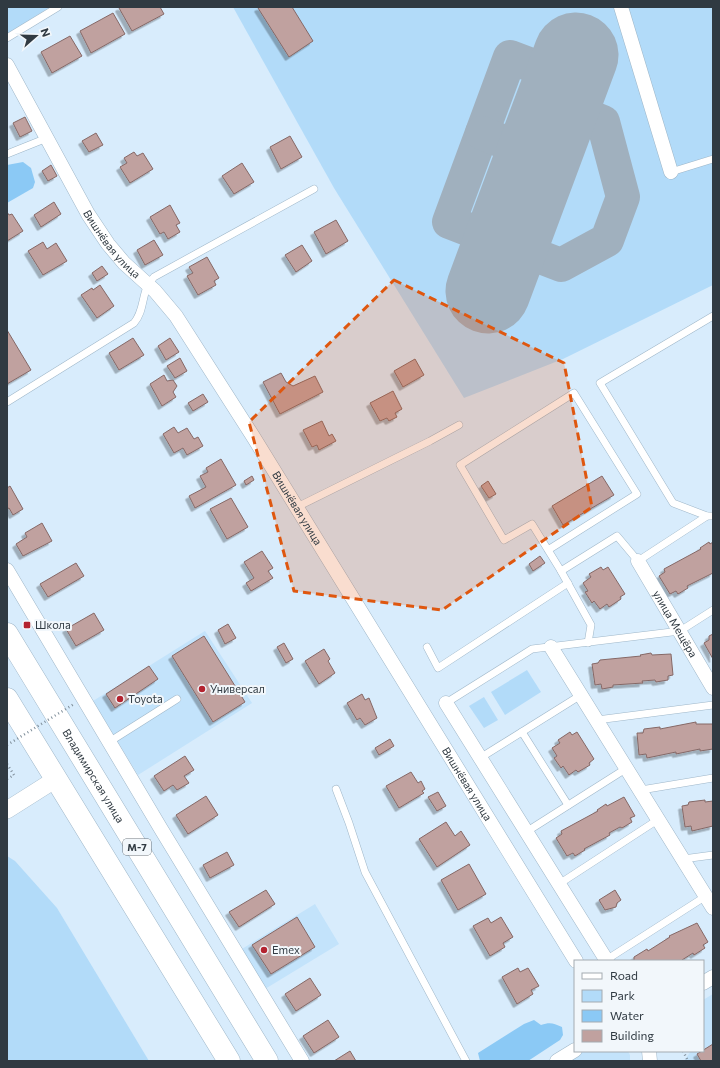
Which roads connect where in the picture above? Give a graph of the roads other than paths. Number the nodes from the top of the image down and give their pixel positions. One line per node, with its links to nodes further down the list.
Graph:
1 (58, 7): 3 (lane)
2 (621, 7): 8 (street)
3 (7, 38)
4 (7, 65): 5 (street, Вишнёвая улица)
5 (47, 138): 6 (lane); 10 (street, Вишнёвая улица)
6 (7, 154)
7 (713, 159): 8 (lane)
8 (671, 172)
9 (314, 189): 10 (lane)
10 (147, 284): 12 (lane); 14 (street, Вишнёвая улица)
11 (713, 316): 15 (lane)
12 (7, 402)
13 (459, 425): 14 (lane)
14 (297, 507): 51 (street, Вишнёвая улица)
15 (710, 516): 17 (lane)
16 (548, 550): 16 (lane); 19 (lane)
17 (638, 560): 19 (lane); 22 (street, улица Мещёра)
18 (7, 570): 35 (street)
19 (561, 571): 20 (lane)
20 (568, 583): 24 (lane); 25 (lane)
21 (713, 610): 22 (lane)
22 (680, 631): 24 (lane); 27 (street, улица Мещёра)
23 (7, 634): 57 (highway, Владимирская улица / М-7)
24 (588, 642): 26 (lane)
25 (427, 647)
26 (551, 647): 28 (street); 31 (lane)
27 (712, 685)
28 (581, 695): 33 (street); 34 (lane)
29 (7, 699): 39 (highway)
30 (177, 699): 35 (lane)
31 (446, 702): 36 (street)
32 (713, 705): 33 (lane)
33 (596, 720): 37 (street)
34 (522, 732): 36 (lane); 42 (lane)
35 (109, 742): 58 (street)
36 (480, 758): 45 (street)
37 (627, 768): 41 (street); 42 (lane)
38 (713, 778): 41 (lane)
39 (56, 779): 43 (street); 56 (highway)
40 (336, 790): 59 (lane)
41 (641, 790): 44 (street)
42 (568, 805): 45 (lane)
43 (8, 806)
44 (659, 819): 47 (street); 48 (lane)
45 (526, 832): 48 (street)
46 (713, 855): 47 (lane)
47 (683, 859): 49 (street)
48 (559, 884): 52 (street)
49 (706, 896): 50 (street); 52 (lane)
50 (713, 908)
51 (575, 960)
52 (606, 960)
53 (713, 977): 54 (street)
54 (704, 982)
55 (574, 1051): 60 (street)
56 (229, 1061)
57 (267, 1061)
58 (302, 1061)
59 (466, 1061)
60 (557, 1061)

